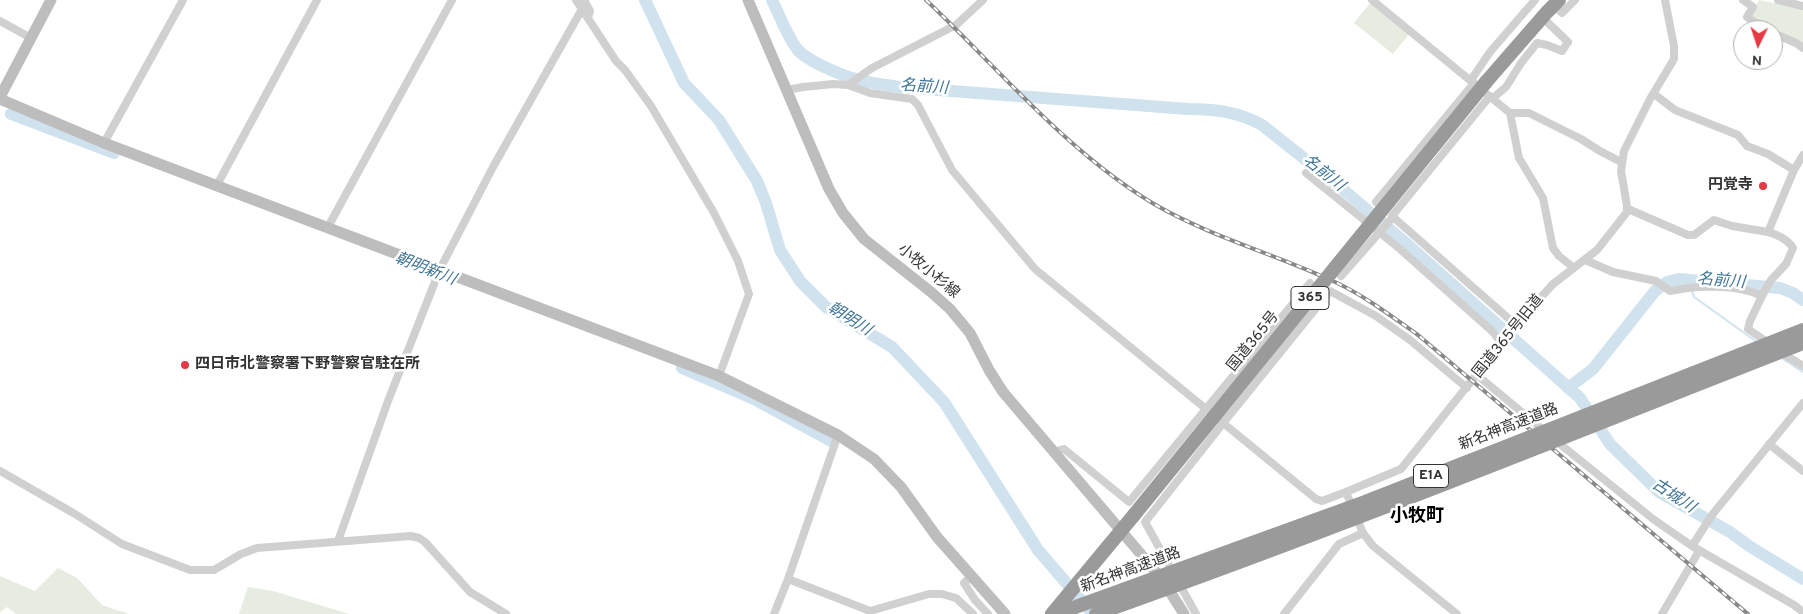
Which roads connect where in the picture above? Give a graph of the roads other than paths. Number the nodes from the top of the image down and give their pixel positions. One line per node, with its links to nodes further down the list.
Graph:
1 (51, 0): 23 (street)
2 (183, 0): 31 (street)
3 (316, 0): 36 (street)
4 (452, 0): 39 (street)
5 (576, 0): 17 (street)
6 (584, 0): 19 (street)
7 (748, 0): 27 (street, 小牧小杉線)
8 (983, 0): 25 (street)
9 (1372, 0): 26 (street)
10 (1576, 0): 15 (street)
11 (1665, 0): 28 (street)
12 (1743, 0): 20 (street)
13 (1778, 0): 16 (street)
14 (1540, 1): 26 (street)
15 (1560, 6): 18 (highway, 国道365号 / 365)
16 (1803, 6)
17 (582, 9): 19 (street); 44 (street)
18 (1542, 17): 26 (highway, 国道365号 / 365); 26 (street)
19 (588, 18): 53 (street)
20 (1752, 20)
21 (0, 21): 23 (street)
22 (1783, 37): 24 (street)
23 (31, 38): 29 (street)
24 (1803, 48)
25 (850, 84): 27 (street); 57 (street)
26 (1483, 88): 30 (street); 38 (street); 38 (street); 65 (highway, 国道365号 / 365, bridge)
27 (786, 90): 61 (street, 小牧小杉線)
28 (1654, 94): 33 (street); 34 (street)
29 (0, 98): 31 (street)
30 (1510, 113): 33 (street); 43 (street)
31 (104, 143): 36 (street)
32 (1803, 155): 34 (street)
33 (1621, 162): 37 (street)
34 (1794, 170): 41 (street)
35 (1306, 173): 40 (street)
36 (217, 185): 39 (street)
37 (1628, 209): 41 (street); 42 (street, 国道365号旧道)
38 (1392, 217): 40 (street); 48 (street)
39 (328, 227): 44 (street)
40 (1380, 232): 45 (street); 50 (street)
41 (1768, 232): 47 (street)
42 (1585, 260): 43 (street, 国道365号旧道); 47 (street)
43 (1574, 268): 48 (street, 国道365号旧道)
44 (438, 273): 53 (street); 67 (street)
45 (1341, 276)
46 (1310, 283): 57 (street)
47 (1762, 296): 52 (street)
48 (1515, 326): 50 (street, 国道365号旧道)
49 (1803, 330): 79 (highway, 新名神高速道路 / E1A, bridge)
50 (1502, 342): 54 (street, 国道365号旧道)
51 (1803, 343): 80 (highway, 新名神高速道路 / E1A, bridge)
52 (1803, 366)
53 (719, 376): 59 (street)
54 (1477, 376): 55 (street, 国道365号旧道); 68 (street)
55 (1467, 388): 58 (street); 64 (street, 国道365号旧道)
56 (1803, 403): 60 (street)
57 (1206, 410): 58 (street); 61 (street)
58 (1224, 422): 64 (street, 国道365号旧道); 82 (street)
59 (838, 436): 69 (street); 70 (street)
60 (1769, 444): 63 (street); 68 (street)
61 (1053, 452): 65 (street, 小牧小杉線)
62 (0, 471): 67 (street)
63 (1803, 471)
64 (1346, 492): 66 (street)
65 (1121, 530): 78 (highway, 国道365号 / 365); 81 (street, 小牧小杉線)
66 (1363, 533): 83 (street); 84 (street)
67 (338, 541): 73 (street)
68 (1695, 548): 71 (street); 85 (street)
69 (970, 576): 76 (street); 77 (street)
70 (788, 579): 72 (street); 74 (street)
71 (1803, 612)
72 (865, 613): 75 (street)
73 (506, 614)
74 (774, 614)
75 (973, 614)
76 (988, 614)
77 (1005, 614)
78 (1052, 614)
79 (1056, 614)
80 (1096, 614)
81 (1184, 614)
82 (1196, 614)
83 (1284, 614)
84 (1458, 614)
85 (1662, 614)

